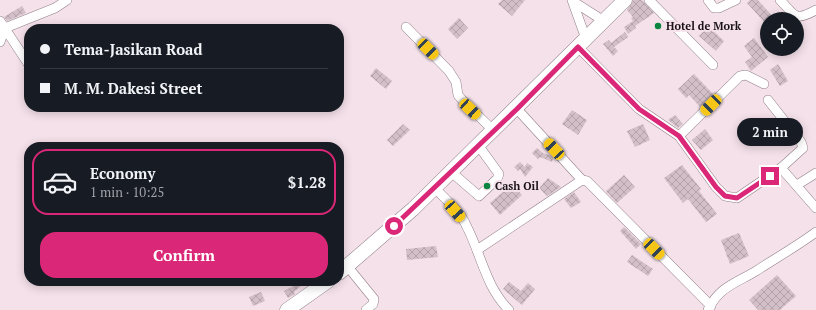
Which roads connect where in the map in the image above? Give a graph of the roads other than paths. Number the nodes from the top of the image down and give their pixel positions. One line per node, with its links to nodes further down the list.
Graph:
1 (67, 0): 10 (street)
2 (625, 0): 9 (highway)
3 (649, 0): 15 (street)
4 (708, 0): 5 (street)
5 (736, 0)
6 (780, 0): 8 (street)
7 (573, 1): 9 (street); 13 (street)
8 (816, 10)
9 (604, 21): 13 (highway)
10 (2, 25): 12 (street); 14 (street)
11 (406, 27): 19 (street)
12 (0, 42)
13 (582, 43): 18 (highway); 20 (street)
14 (24, 58)
15 (713, 65)
16 (764, 84): 20 (street)
17 (768, 100): 22 (street)
18 (517, 109): 19 (highway); 25 (street)
19 (493, 130): 21 (highway)
20 (679, 136): 22 (street)
21 (478, 145): 23 (highway); 23 (street)
22 (781, 168): 26 (street)
23 (450, 171): 27 (highway)
24 (816, 173): 26 (street)
25 (582, 180): 30 (street); 34 (street)
26 (797, 185): 28 (street)
27 (434, 187): 30 (street); 31 (highway)
28 (816, 208)
29 (816, 232): 34 (street)
30 (477, 250): 37 (street)
31 (344, 269)
32 (344, 271): 36 (street)
33 (321, 286): 35 (highway)
34 (710, 308)
35 (287, 310)
36 (366, 310)
37 (509, 310)

